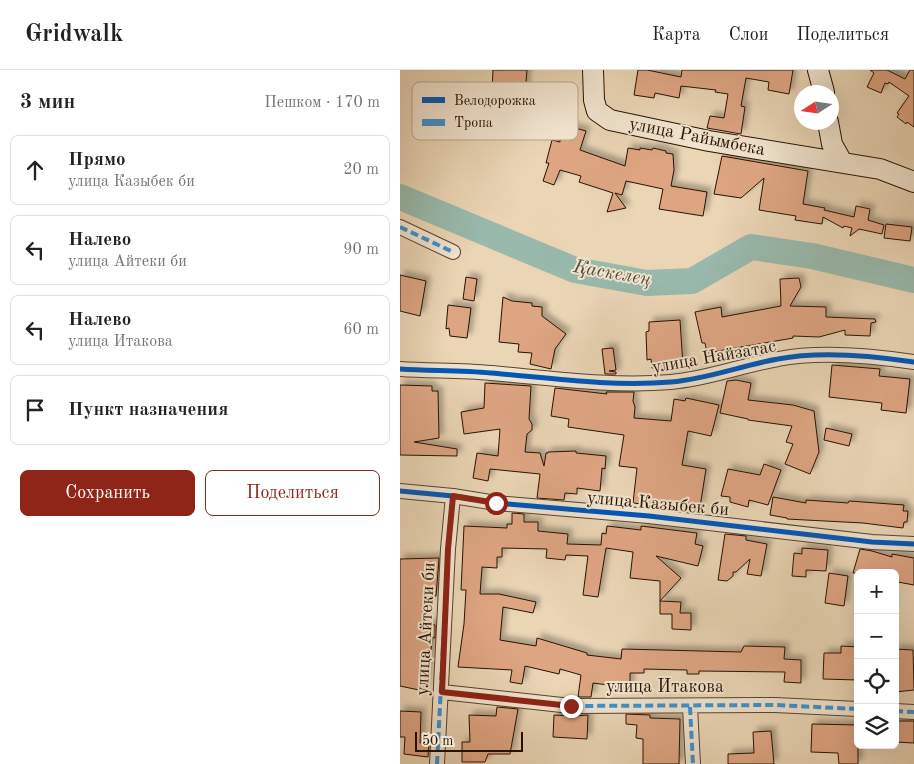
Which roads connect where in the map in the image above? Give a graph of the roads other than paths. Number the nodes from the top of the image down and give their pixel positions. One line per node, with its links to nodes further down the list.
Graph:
1 (593, 70): 5 (street, улица Райымбека)
2 (818, 70): 3 (street)
3 (822, 85)
4 (829, 130): 5 (street)
5 (842, 162): 6 (street, улица Райымбека)
6 (914, 182)
7 (400, 227): 8 (street)
8 (453, 252)
9 (914, 362): 10 (street, улица Найзатас)
10 (400, 369)
11 (400, 490): 12 (street, улица Казыбек би)
12 (453, 496): 13 (street, улица Казыбек би); 14 (street, улица Айтеки би)
13 (914, 544)
14 (442, 692): 15 (street, улица Итакова); 19 (street, улица Айтеки би)
15 (690, 707): 16 (street, улица Итакова); 20 (street)
16 (854, 709)
17 (899, 711): 18 (street)
18 (914, 712)
19 (437, 764)
20 (693, 764)

